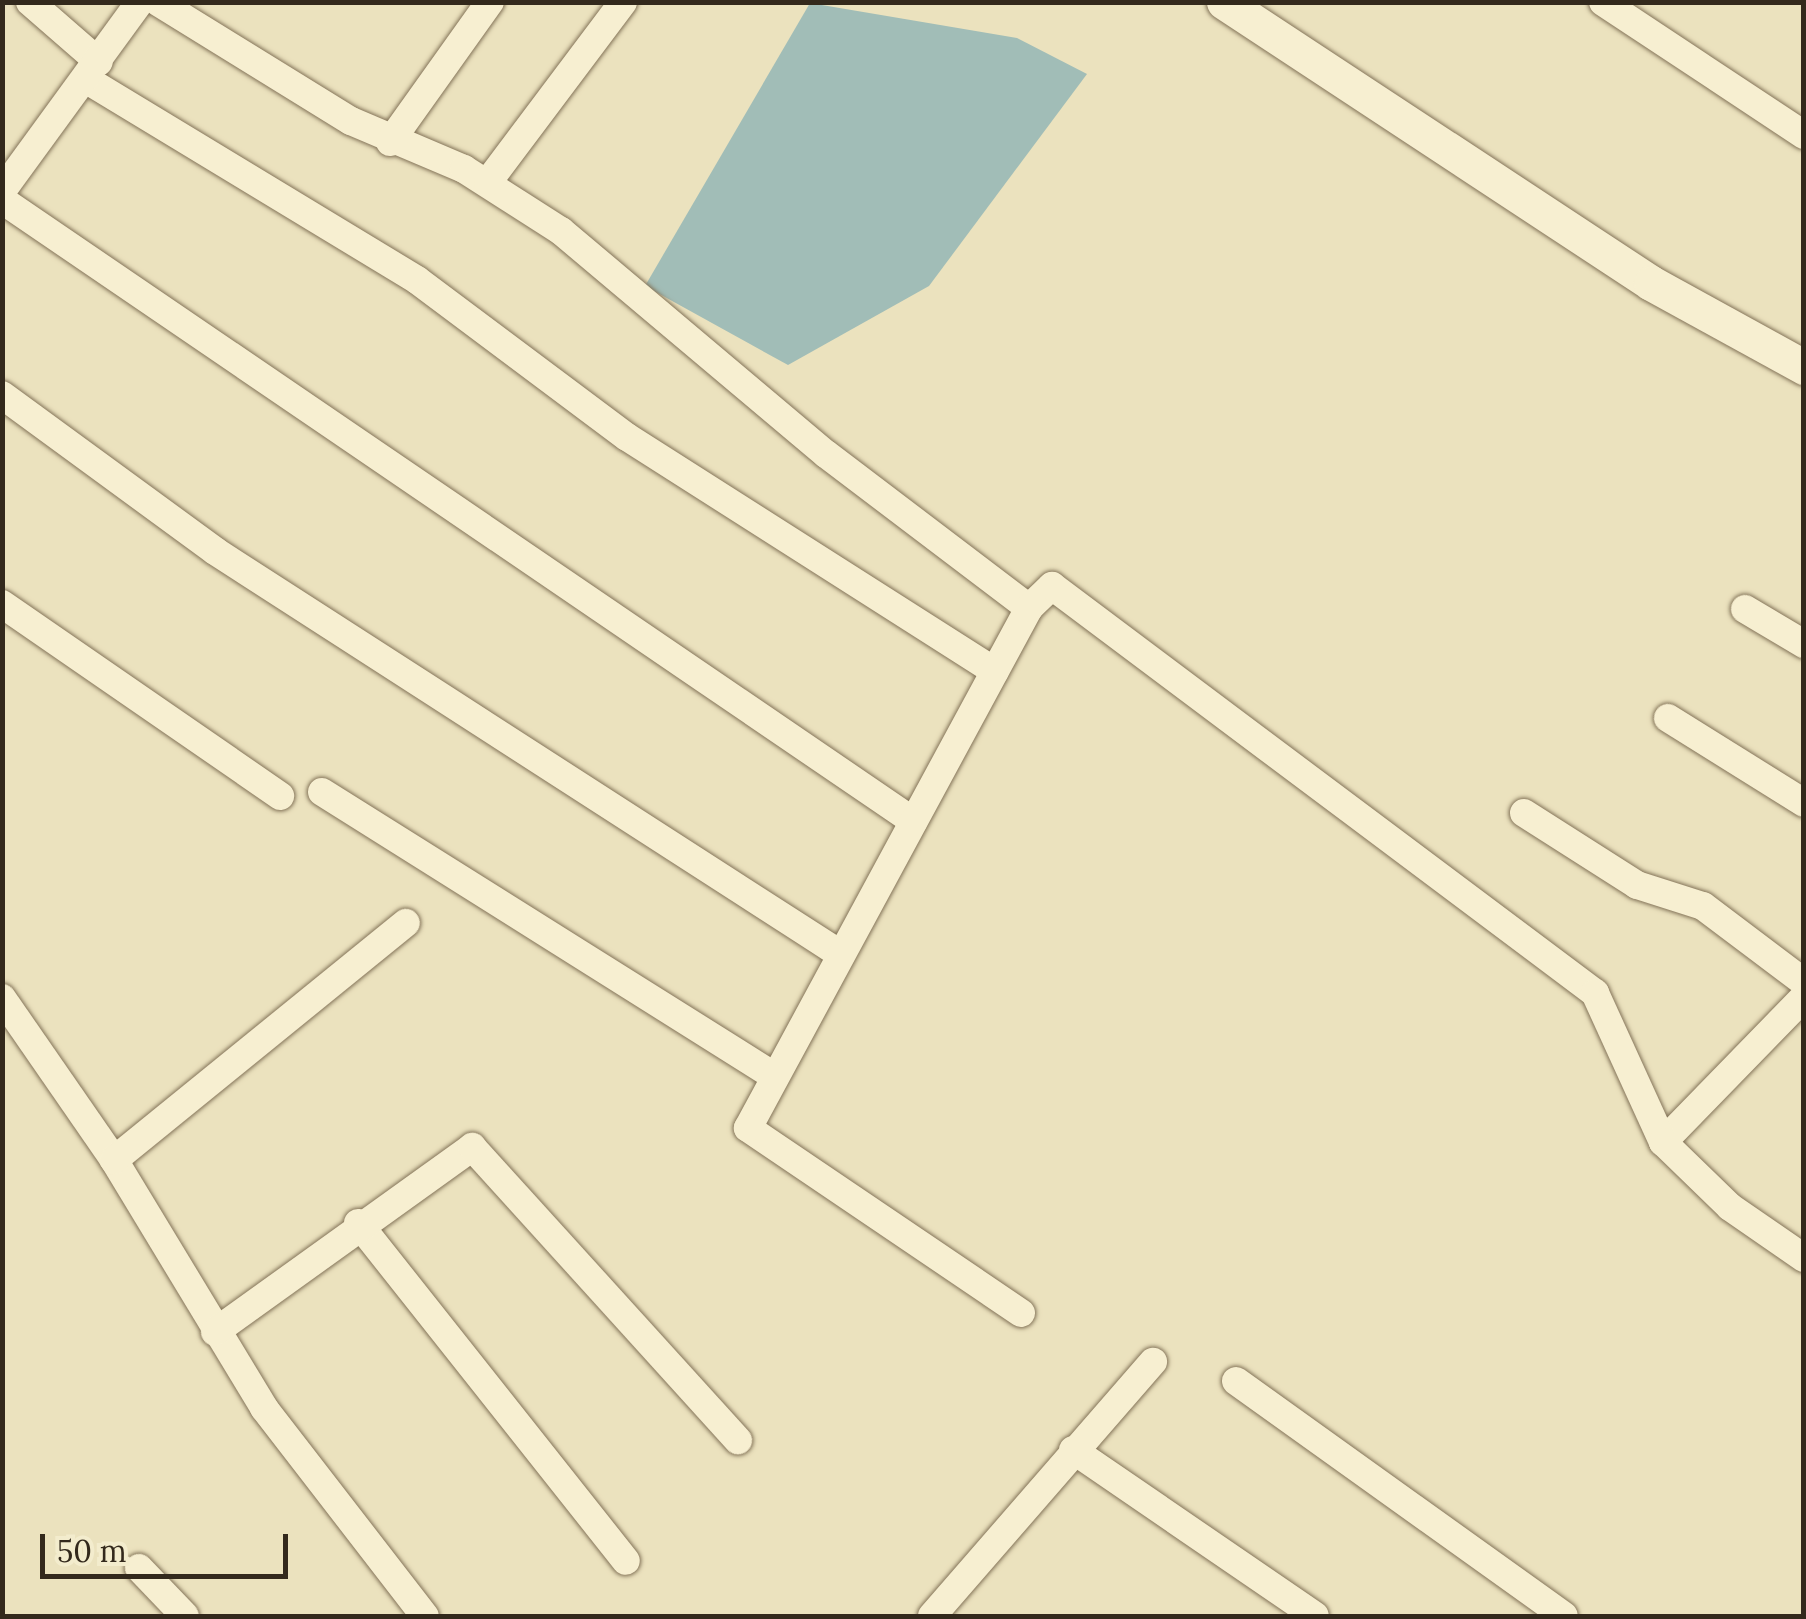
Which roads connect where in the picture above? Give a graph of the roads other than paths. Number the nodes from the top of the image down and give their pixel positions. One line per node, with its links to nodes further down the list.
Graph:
1 (30, 2): 8 (street)
2 (140, 2): 8 (street)
3 (158, 2): 10 (street)
4 (490, 2): 10 (street)
5 (623, 2): 11 (street)
6 (1224, 2): 14 (street)
7 (1603, 2): 9 (street)
8 (93, 71): 12 (street); 20 (street)
9 (1804, 135)
10 (390, 142): 11 (street)
11 (488, 182): 17 (street)
12 (2, 191)
13 (2, 200): 26 (street)
14 (1804, 367)
15 (2, 395): 28 (street)
16 (2, 604): 23 (street)
17 (1030, 608): 20 (street); 33 (street)
18 (1744, 609): 19 (street)
19 (1804, 644)
20 (995, 672): 26 (street)
21 (1668, 718): 24 (street)
22 (322, 792): 32 (street)
23 (280, 796)
24 (1804, 802)
25 (1524, 813): 29 (street)
26 (913, 821): 28 (street)
27 (406, 923): 34 (street)
28 (840, 954): 32 (street)
29 (1804, 982)
30 (1804, 997): 33 (street)
31 (2, 998): 34 (street)
32 (774, 1076): 37 (street)
33 (1663, 1142): 36 (street)
34 (114, 1160): 38 (street)
35 (358, 1223): 38 (street); 41 (street); 43 (street)
36 (1804, 1258)
37 (1021, 1313)
38 (216, 1332): 46 (street)
39 (1152, 1362): 42 (street)
40 (1236, 1381): 49 (street)
41 (738, 1440)
42 (1073, 1450): 47 (street); 48 (street)
43 (626, 1561)
44 (138, 1568): 45 (street)
45 (185, 1616)
46 (425, 1616)
47 (932, 1616)
48 (1316, 1616)
49 (1564, 1616)

